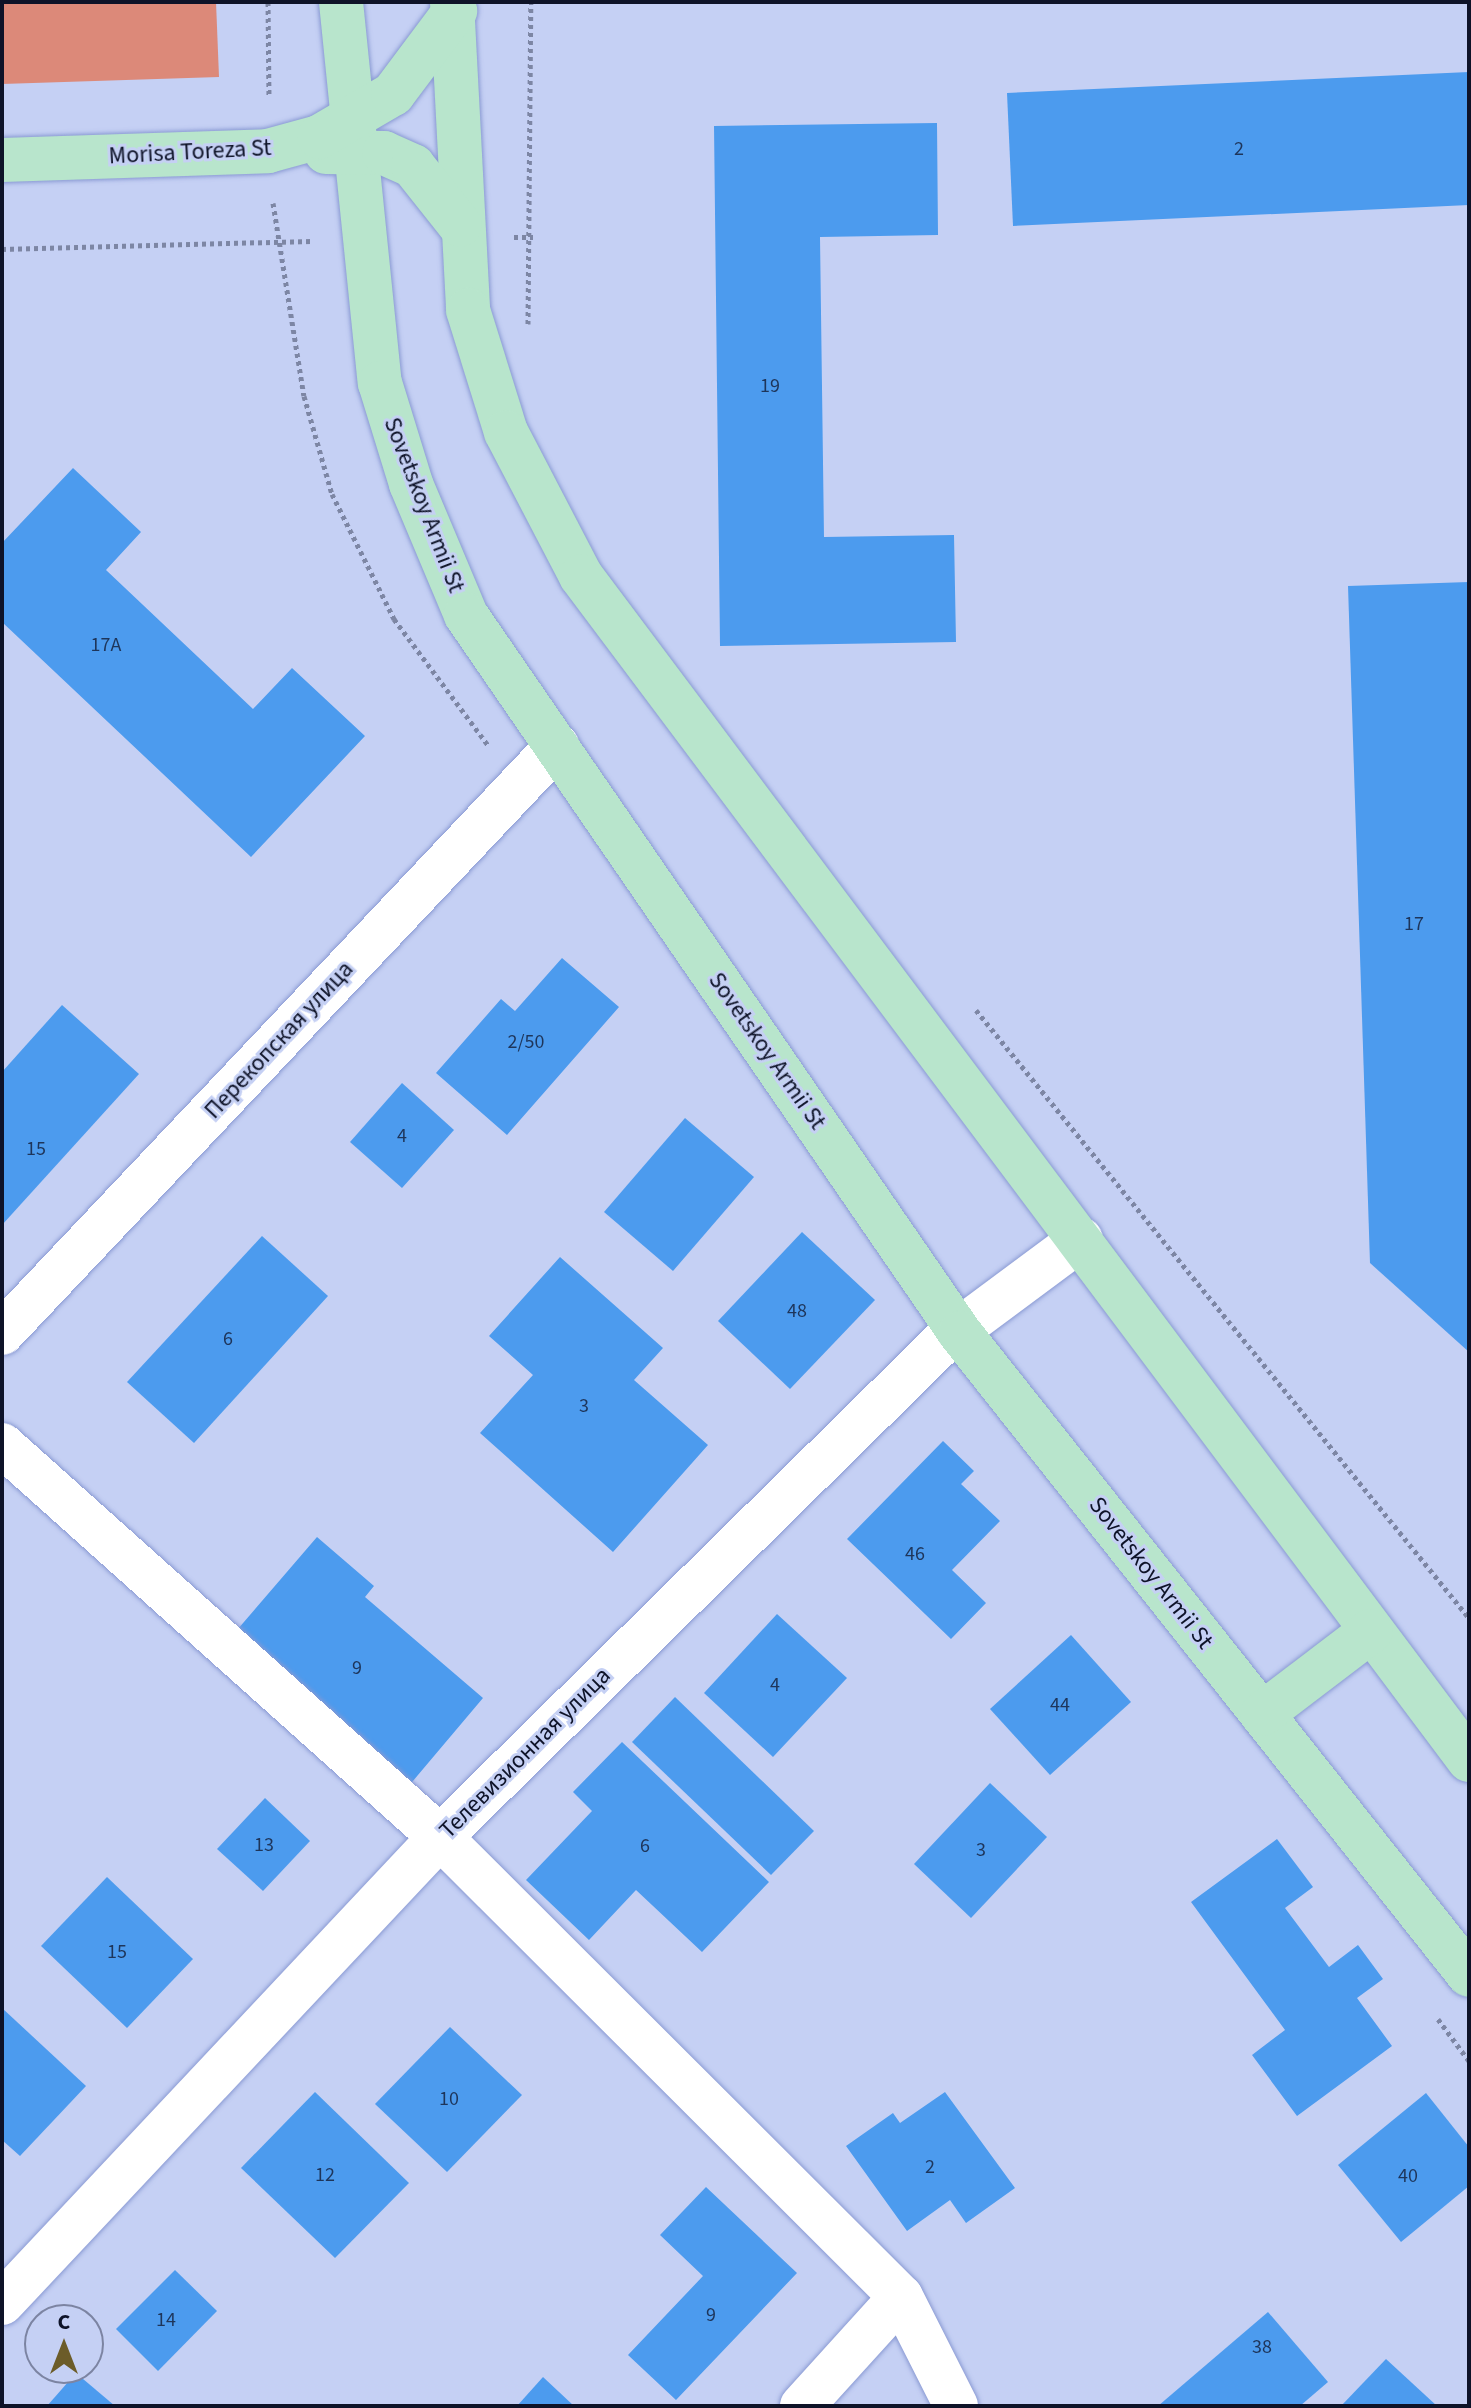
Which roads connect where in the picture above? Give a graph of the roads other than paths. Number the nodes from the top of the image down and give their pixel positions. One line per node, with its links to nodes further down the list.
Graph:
1 (341, 2): 3 (main road, Sovetskoy Armii St)
2 (456, 6): 3 (main road, Morisa Toreza St); 5 (main road)
3 (352, 138): 4 (main road, Morisa Toreza St); 5 (main road); 6 (main road, Sovetskoy Armii St)
4 (2, 160)
5 (461, 231): 7 (main road)
6 (557, 746): 8 (street, Перекопская улица); 9 (main road, Sovetskoy Armii St)
7 (1081, 1239): 9 (street, Телевизионная улица); 11 (main road)
8 (2, 1333)
9 (960, 1333): 12 (main road, Sovetskoy Armii St); 14 (street, Телевизионная улица)
10 (2, 1445): 14 (street)
11 (1371, 1631): 12 (main road); 13 (main road)
12 (1262, 1714): 15 (main road, Sovetskoy Armii St)
13 (1469, 1760)
14 (440, 1837): 16 (street); 17 (street, Телевизионная улица)
15 (1469, 1975)
16 (901, 2297): 18 (street); 19 (street)
17 (2, 2303)
18 (802, 2406)
19 (956, 2406)

